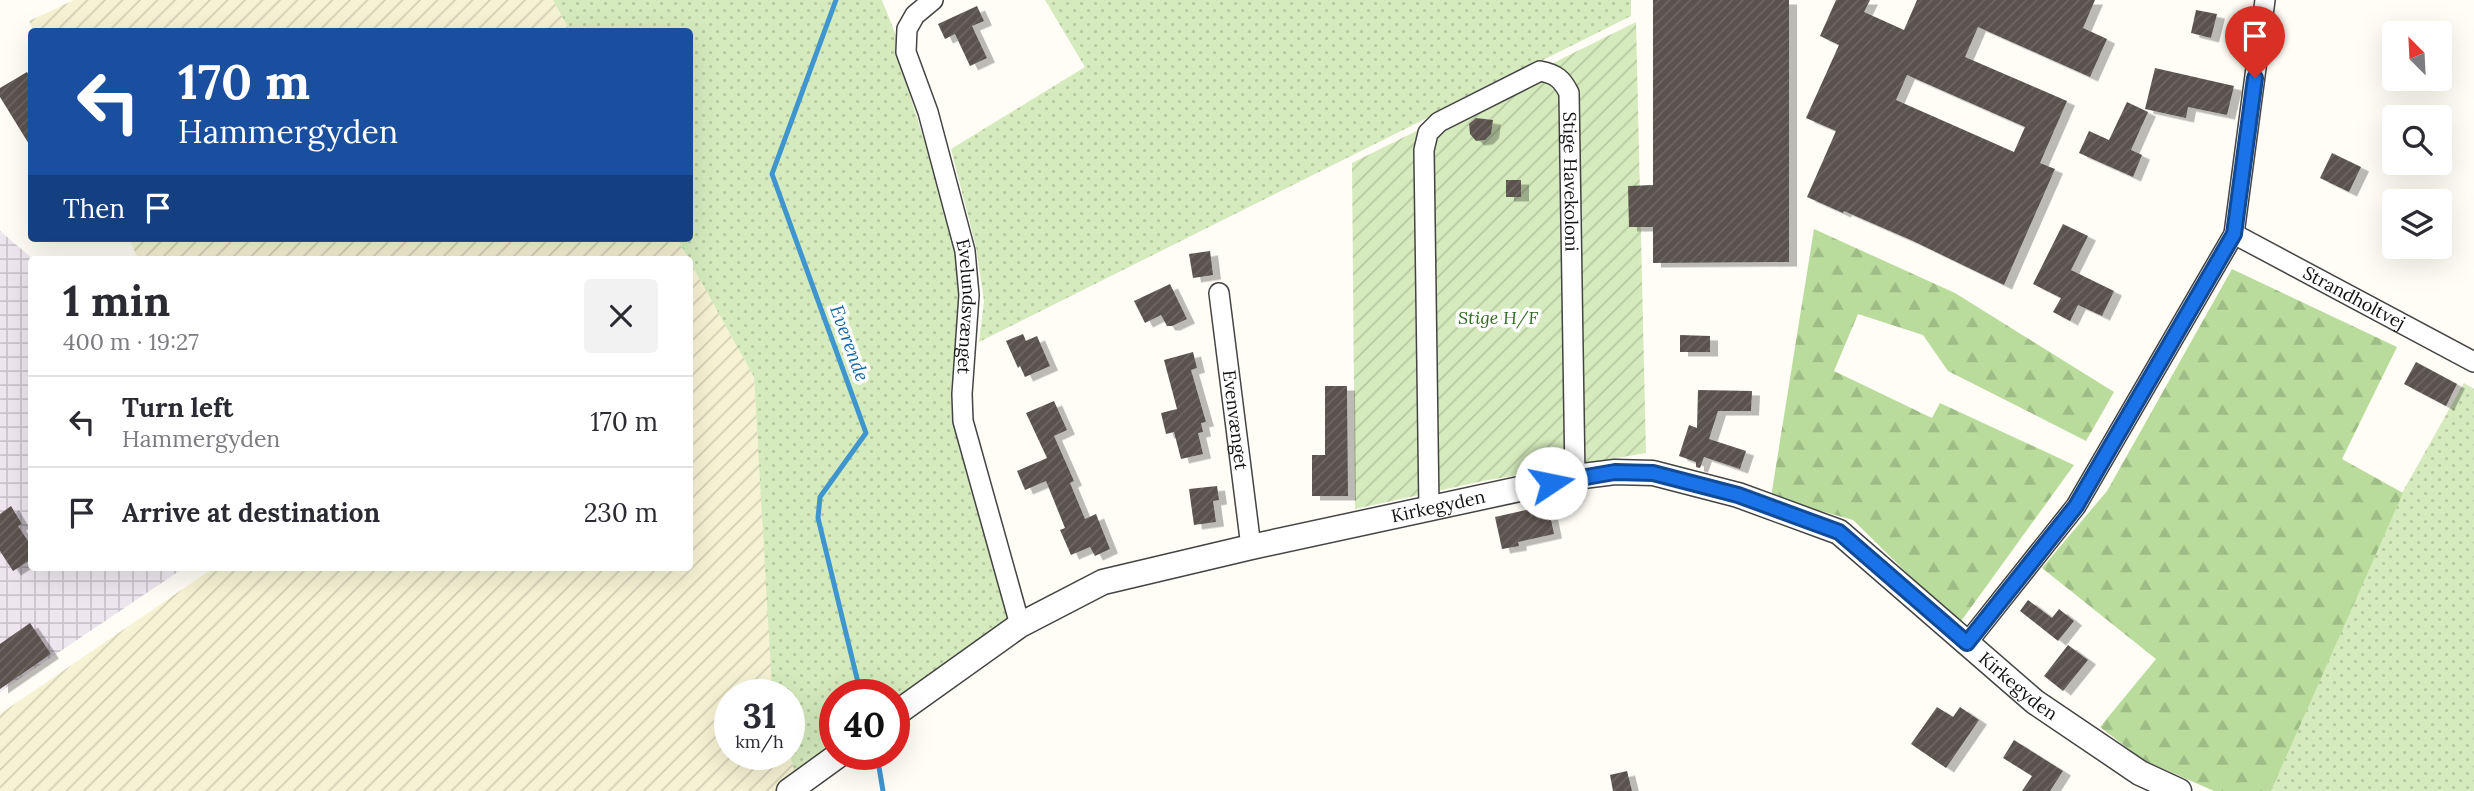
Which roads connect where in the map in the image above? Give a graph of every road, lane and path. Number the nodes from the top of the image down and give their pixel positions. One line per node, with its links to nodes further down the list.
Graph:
1 (933, 0): 9 (street, Evelundsvænget)
2 (2265, 0): 3 (street)
3 (2234, 234): 5 (street, Strandholtvej); 10 (street)
4 (1219, 293): 8 (street, Evenvænget)
5 (2474, 362)
6 (1575, 477): 7 (street, Kirkegyden); 7 (street, Stige Havekoloni); 10 (street, Kirkegyden)
7 (1429, 509): 8 (street, Kirkegyden)
8 (1251, 547): 9 (street, Kirkegyden)
9 (1020, 625): 11 (street, Kirkegyden)
10 (1967, 643): 14 (street, Kirkegyden)
11 (910, 704)
12 (819, 769): 13 (street)
13 (789, 791)
14 (2179, 791)

